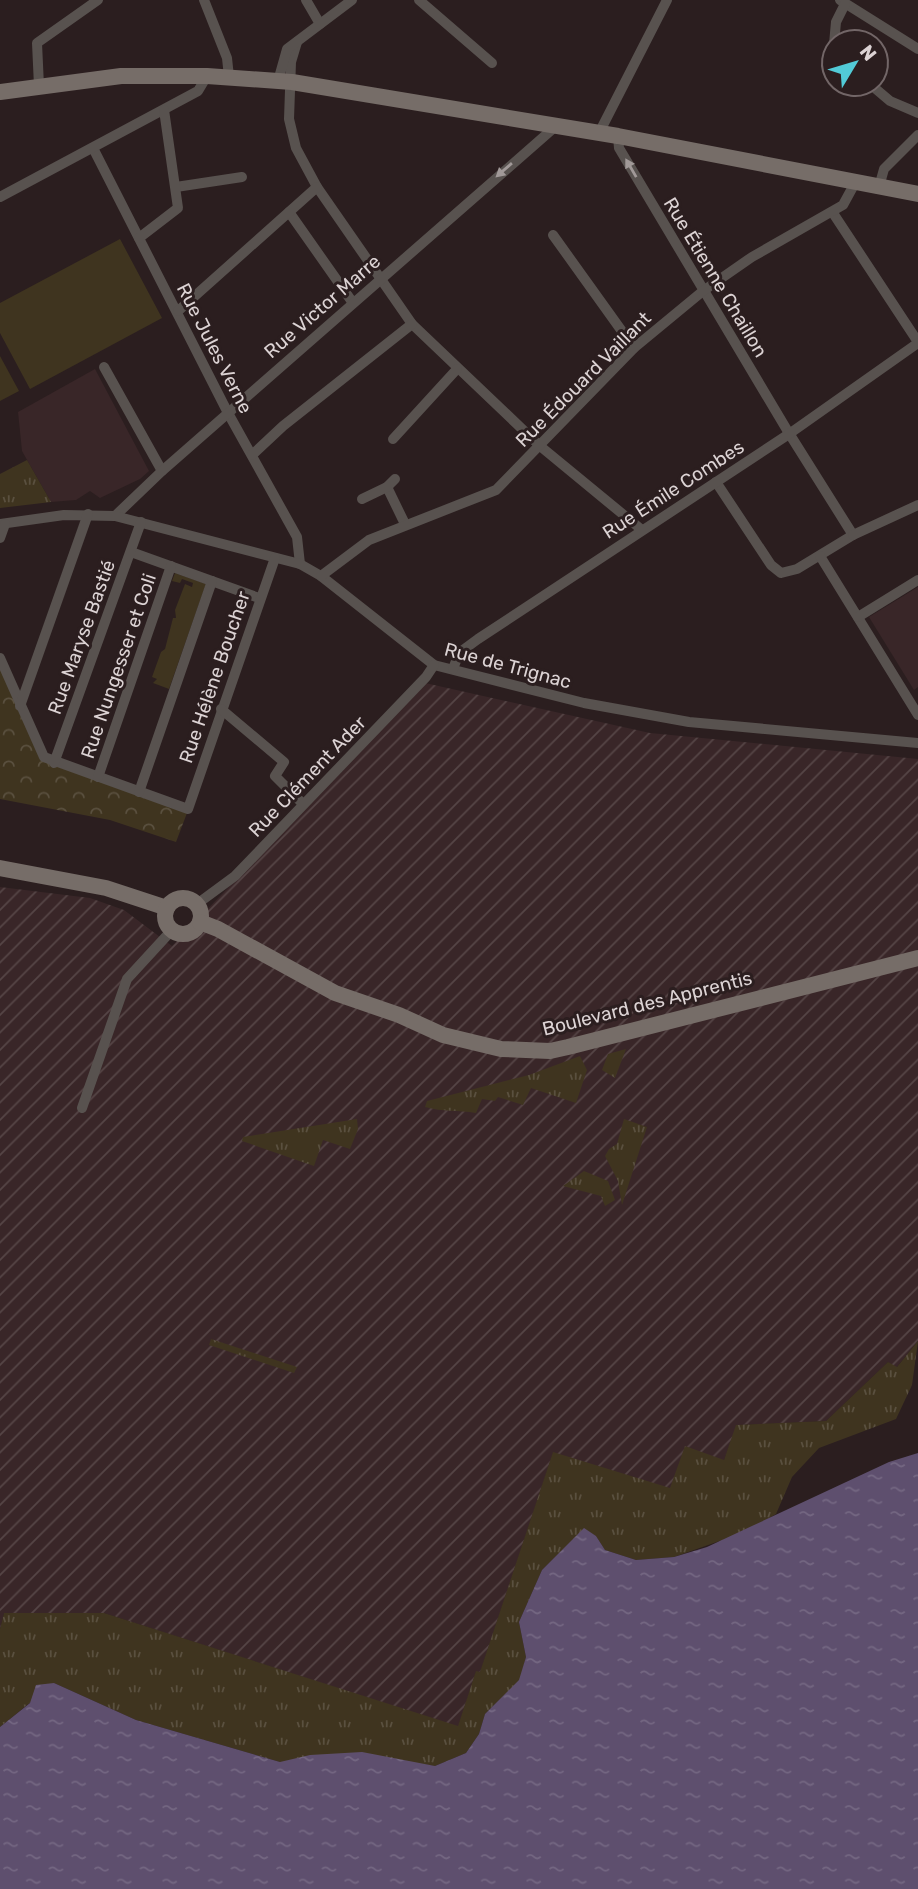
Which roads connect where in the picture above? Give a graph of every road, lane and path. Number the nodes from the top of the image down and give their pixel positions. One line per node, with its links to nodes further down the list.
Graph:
1 (99, 0): 16 (street)
2 (204, 0): 14 (street)
3 (306, 0): 8 (street)
4 (352, 0): 8 (street)
5 (419, 0): 11 (street)
6 (667, 0): 23 (street)
7 (842, 2): 9 (street); 10 (street)
8 (320, 24): 15 (street)
9 (835, 28)
10 (918, 49)
11 (492, 63)
12 (184, 76): 13 (main road); 16 (main road); 18 (street)
13 (207, 76): 14 (main road); 18 (street)
14 (229, 77): 15 (main road)
15 (285, 81): 22 (main road); 30 (street)
16 (39, 86): 17 (main road)
17 (0, 92)
18 (186, 97): 20 (street)
19 (886, 98): 21 (street)
20 (164, 110): 26 (street); 29 (street)
21 (918, 113)
22 (556, 125): 23 (main road); 38 (street, Rue Victor Marre, one-way to 38)
23 (599, 133): 25 (main road)
24 (918, 135): 31 (street)
25 (618, 136): 28 (main road); 39 (street, Rue Étienne Chaillon, one-way to 25)
26 (93, 148): 33 (street); 37 (street, Rue Jules Verne)
27 (242, 177): 29 (street)
28 (855, 183): 31 (main road); 35 (street, Rue Édouard Vaillant)
29 (176, 187): 37 (street)
30 (317, 187): 34 (street); 38 (street)
31 (879, 187): 32 (main road)
32 (918, 194)
33 (0, 197)
34 (289, 212): 40 (street); 41 (street)
35 (833, 213): 39 (street, Rue Édouard Vaillant); 43 (street)
36 (553, 235): 44 (street)
37 (139, 238): 41 (street, Rue Jules Verne)
38 (381, 278): 40 (street, Rue Victor Marre); 42 (street)
39 (703, 291): 44 (street, Rue Édouard Vaillant); 48 (street, Rue Étienne Chaillon)
40 (353, 303): 47 (street, Rue Victor Marre)
41 (178, 311): 47 (street, Rue Jules Verne)
42 (412, 324): 46 (street); 51 (street)
43 (918, 342): 48 (street, Rue Émile Combes)
44 (634, 348): 50 (street, Rue Édouard Vaillant)
45 (104, 367): 52 (street)
46 (457, 369): 49 (street); 50 (street)
47 (228, 413): 51 (street, Rue Jules Verne); 52 (street, Rue Victor Marre)
48 (789, 434): 53 (street, Rue Émile Combes); 62 (street, Rue Étienne Chaillon)
49 (393, 439)
50 (540, 446): 60 (street, Rue Édouard Vaillant); 61 (street)
51 (252, 455): 67 (street, Rue Jules Verne)
52 (162, 471): 57 (street, Rue Victor Marre)
53 (716, 482): 61 (street, Rue Émile Combes); 65 (street)
54 (362, 499): 60 (street)
55 (918, 505): 62 (street)
56 (88, 514): 57 (street, Rue de Trignac); 59 (street, Rue de Trignac); 77 (street)
57 (115, 516): 58 (street, Rue de Trignac)
58 (141, 522): 64 (street, Rue Maryse Bastié); 66 (street, Rue de Trignac)
59 (2, 524): 63 (street)
60 (405, 524): 69 (street, Rue Édouard Vaillant)
61 (642, 530): 76 (street, Rue Émile Combes)
62 (853, 535): 65 (street)
63 (0, 538)
64 (131, 552): 68 (street); 81 (street, Rue Maryse Bastié)
65 (820, 556): 73 (street)
66 (275, 558): 67 (street, Rue de Trignac); 72 (street, Rue Hélène Boucher)
67 (300, 564): 69 (street, Rue de Trignac)
68 (171, 566): 71 (street); 82 (street, Rue Nungesser et Coli)
69 (321, 576): 75 (street, Rue de Trignac)
70 (918, 580): 73 (street)
71 (212, 582): 72 (street); 83 (street)
72 (259, 598): 78 (street, Rue Hélène Boucher)
73 (858, 617): 79 (street)
74 (0, 658): 77 (street)
75 (434, 665): 76 (street, Rue de Trignac); 84 (street, Rue Clément Ader)
76 (453, 669): 80 (street, Rue de Trignac)
77 (20, 706): 81 (street)
78 (221, 709): 83 (street, Rue Hélène Boucher); 84 (street)
79 (918, 715)
80 (918, 743)
81 (54, 763): 82 (street)
82 (98, 777): 83 (street)
83 (139, 792)
84 (303, 804): 86 (street, Rue Clément Ader)
85 (0, 868): 87 (main road)
86 (197, 904): 87 (main road); 88 (main road)
87 (167, 908): 89 (main road)
88 (200, 922): 89 (main road); 90 (main road, Boulevard des Apprentis)
89 (172, 930): 91 (street)
90 (918, 958)
91 (82, 1108)

